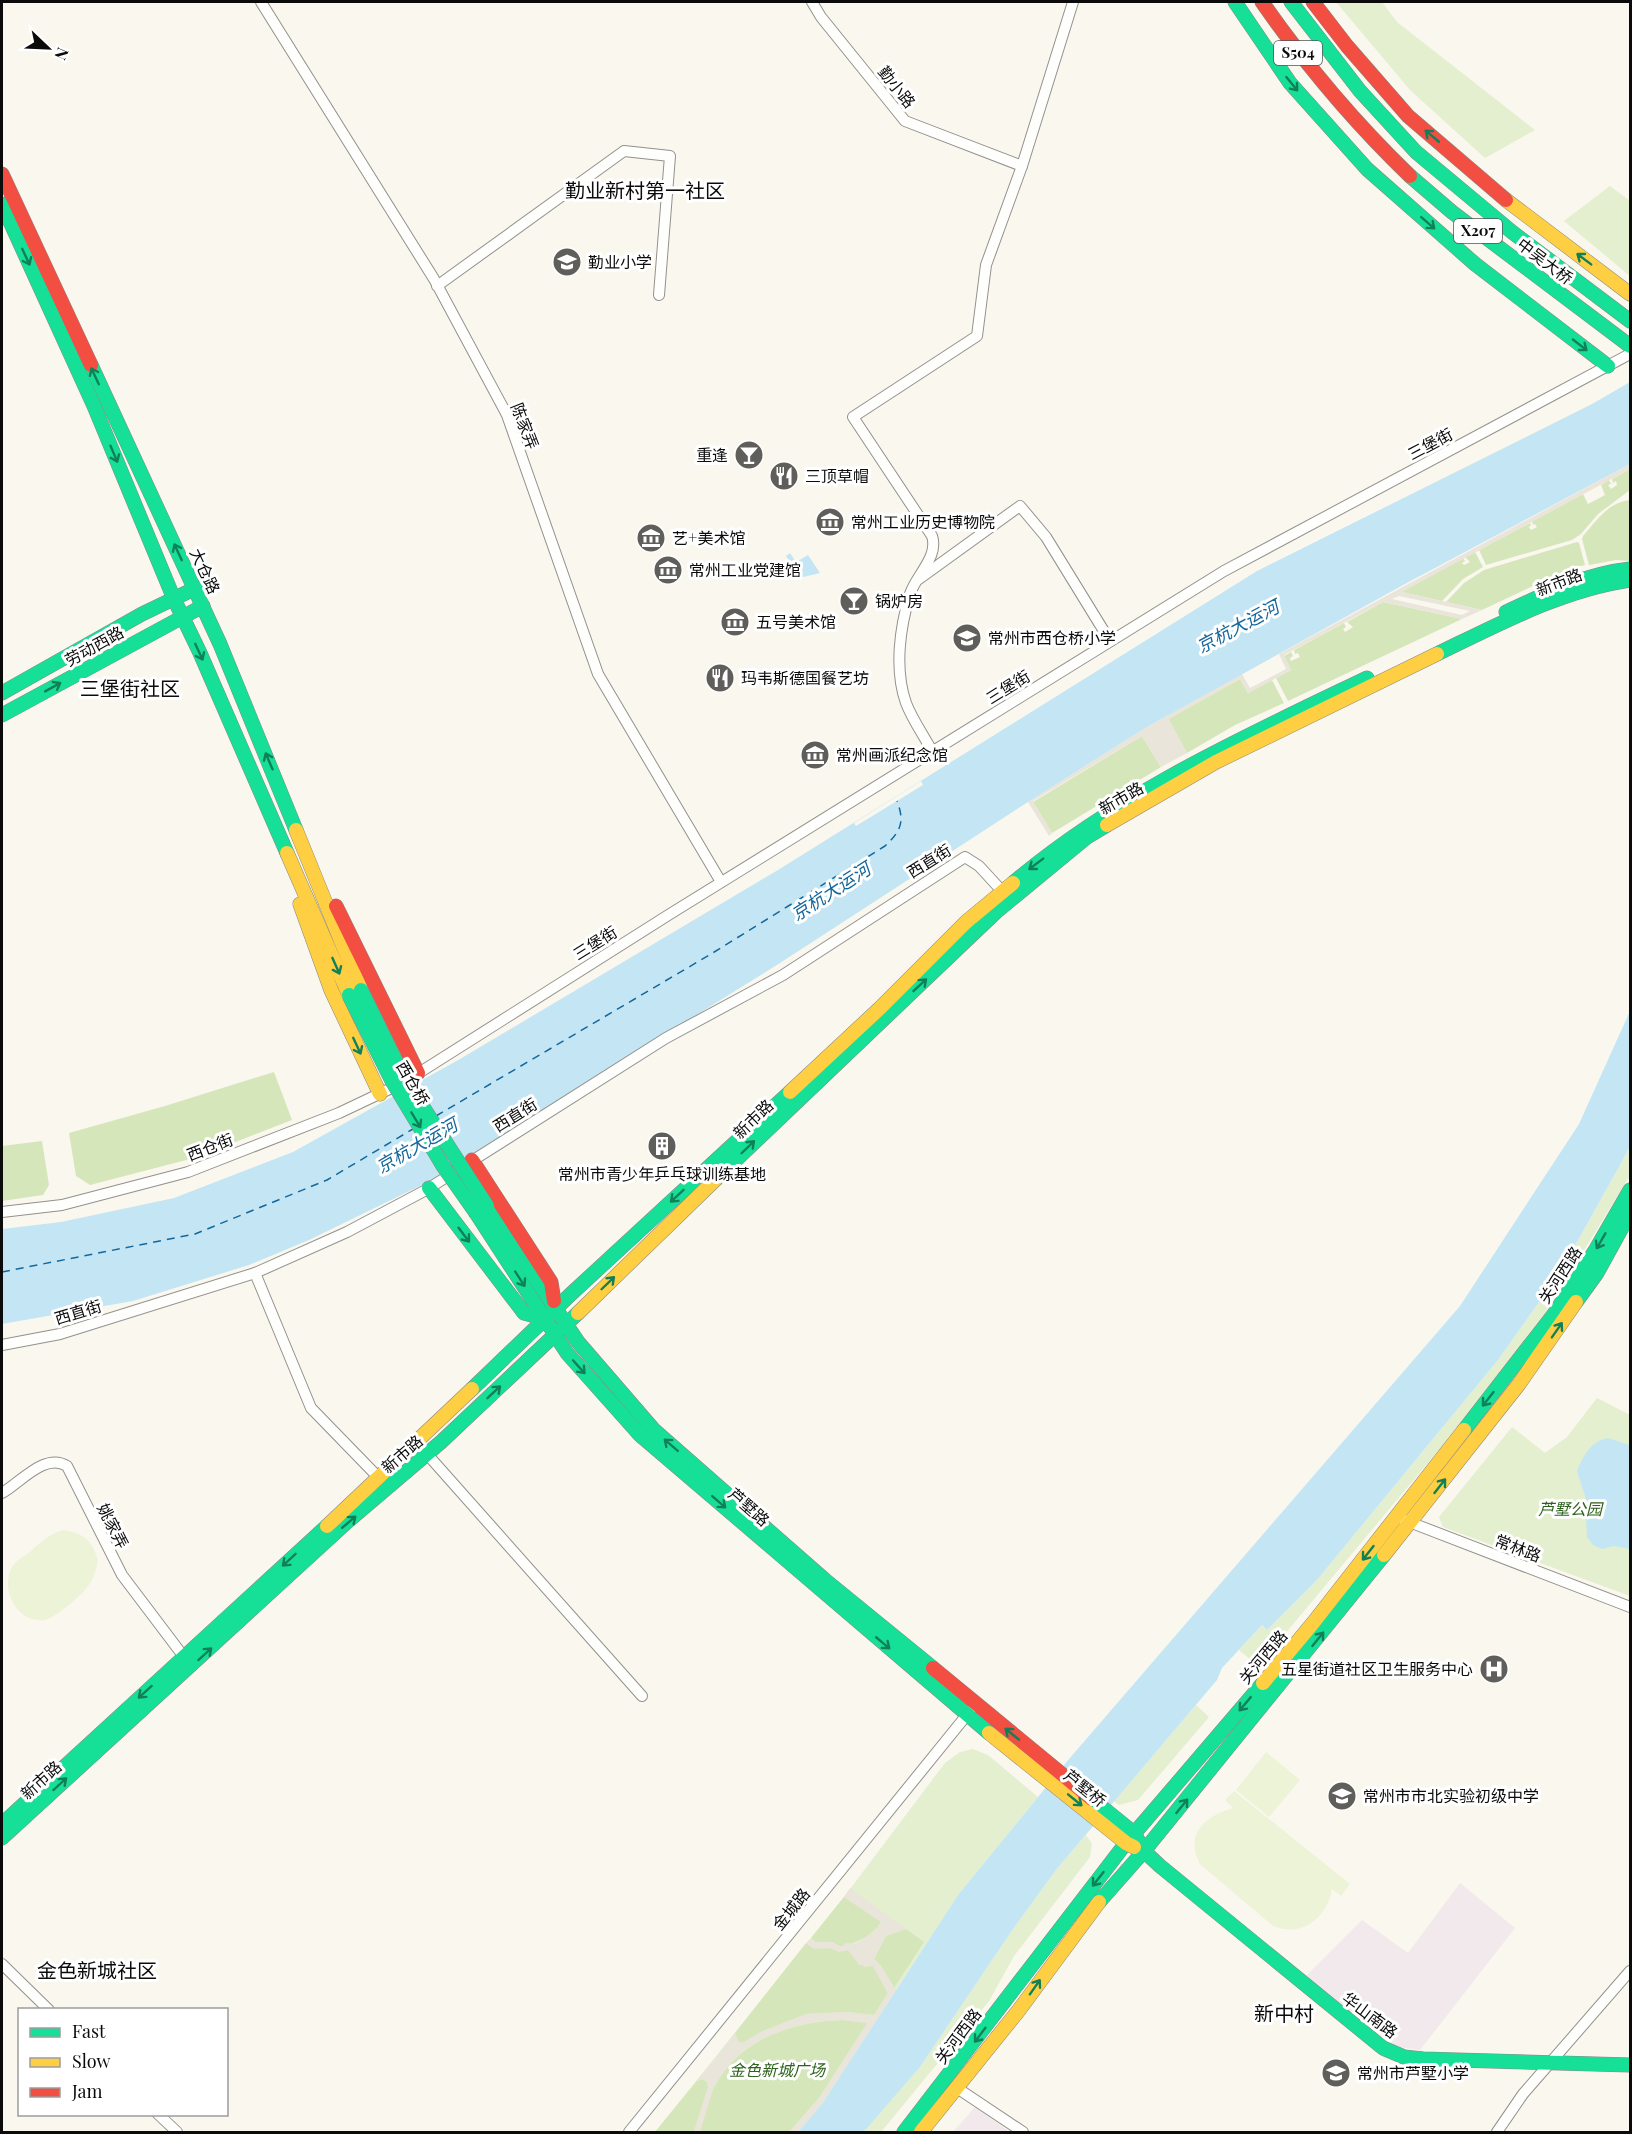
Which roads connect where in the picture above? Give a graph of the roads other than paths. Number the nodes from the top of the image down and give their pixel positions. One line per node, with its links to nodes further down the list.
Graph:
1 (261, 2): 13 (street, 陈家弄)
2 (812, 2): 10 (street, 勤小路)
3 (1073, 2): 10 (street)
4 (1235, 2): 19 (main road, one-way to 19)
5 (1262, 2): 9 (main road, S504)
6 (1291, 2): 8 (main road, S504)
7 (1313, 2): 14 (main road, one-way to 7)
8 (1360, 91): 16 (main road, 中吴大桥 / X207)
9 (1338, 101): 17 (main road, 中吴大桥 / X207)
10 (1022, 166): 22 (street)
11 (2, 174): 23 (main road, 大仓路, one-way to 11)
12 (2, 204): 24 (main road, one-way to 24)
13 (437, 286): 15 (street); 33 (street, 陈家弄)
14 (1630, 294)
15 (659, 295)
16 (1630, 321)
17 (1630, 346)
18 (1630, 354): 19 (street, 三堡街)
19 (1608, 366): 27 (street, 三堡街)
20 (1630, 569): 34 (main road, 新市路, one-way to 34)
21 (1630, 580): 47 (main road, 新市路, one-way to 21)
22 (917, 581): 27 (street); 30 (street)
23 (196, 588): 24 (main road, 劳动西路); 25 (main road, 大仓路)
24 (174, 599): 26 (main road); 28 (main road, 劳动西路)
25 (203, 606): 26 (main road, 劳动西路); 31 (main road, 大仓路, one-way to 25)
26 (182, 617): 29 (main road, 劳动西路, one-way to 26); 32 (main road, one-way to 32)
27 (1110, 641): 30 (street, 三堡街)
28 (2, 693)
29 (2, 715)
30 (932, 751): 33 (street, 三堡街)
31 (278, 783): 35 (main road, 大仓路); 36 (main road)
32 (261, 795): 35 (main road, one-way to 35); 37 (main road, one-way to 37)
33 (721, 882): 36 (street, 三堡街)
34 (1002, 891): 38 (street, 西直街); 45 (main road, 新市路, one-way to 45)
35 (355, 992): 41 (main road, 西仓桥, bridge)
36 (418, 1074): 37 (street, 西仓街)
37 (380, 1094): 42 (street, 西仓街)
38 (472, 1160): 39 (street, 西直街); 45 (main road)
39 (429, 1188): 44 (street, 西直街); 46 (main road, one-way to 46)
40 (1630, 1190): 53 (main road, 关河西路, one-way to 53)
41 (481, 1210): 45 (main road, 芦墅路); 46 (main road, 芦墅路, one-way to 46)
42 (2, 1212)
43 (1630, 1213): 54 (main road, 关河西路, one-way to 43)
44 (255, 1273): 49 (street, 西直街); 51 (street)
45 (556, 1309): 46 (main road, 新市路); 47 (main road, 芦墅路)
46 (546, 1319): 48 (main road, 芦墅路); 51 (main road, 新市路)
47 (566, 1324): 48 (main road, 新市路); 58 (main road, 芦墅路, one-way to 47)
48 (556, 1335): 50 (main road, 新市路, one-way to 48); 58 (main road, 芦墅路, one-way to 58)
49 (2, 1345)
50 (427, 1454): 57 (street); 61 (main road, 新市路, one-way to 50)
51 (379, 1478): 56 (main road, 新市路, one-way to 56)
52 (2, 1493): 56 (street, 姚家弄)
53 (1395, 1517): 54 (street, 常林路); 62 (main road, 关河西路, one-way to 62)
54 (1410, 1522): 55 (street, 常林路); 63 (main road, 关河西路, one-way to 54)
55 (1630, 1607)
56 (184, 1657): 60 (main road, 新市路, one-way to 60)
57 (642, 1696)
58 (971, 1709): 59 (main road, 芦墅路); 72 (street, 金城路)
59 (1053, 1775): 62 (main road, 芦墅桥)
60 (2, 1824)
61 (2, 1838)
62 (1130, 1838): 63 (main road); 73 (main road, 关河西路, one-way to 73)
63 (1144, 1851): 67 (main road, 华山南路); 69 (main road, 关河西路, one-way to 63)
64 (2, 1964): 66 (street)
65 (1630, 1971): 67 (street)
66 (47, 2008)
67 (1551, 2063): 68 (main road, 华山南路); 76 (street)
68 (1630, 2066)
69 (957, 2088): 74 (main road, 关河西路); 75 (street)
70 (159, 2116): 71 (street)
71 (177, 2133)
72 (629, 2133)
73 (904, 2133)
74 (921, 2133)
75 (1023, 2133)
76 (1497, 2133)

